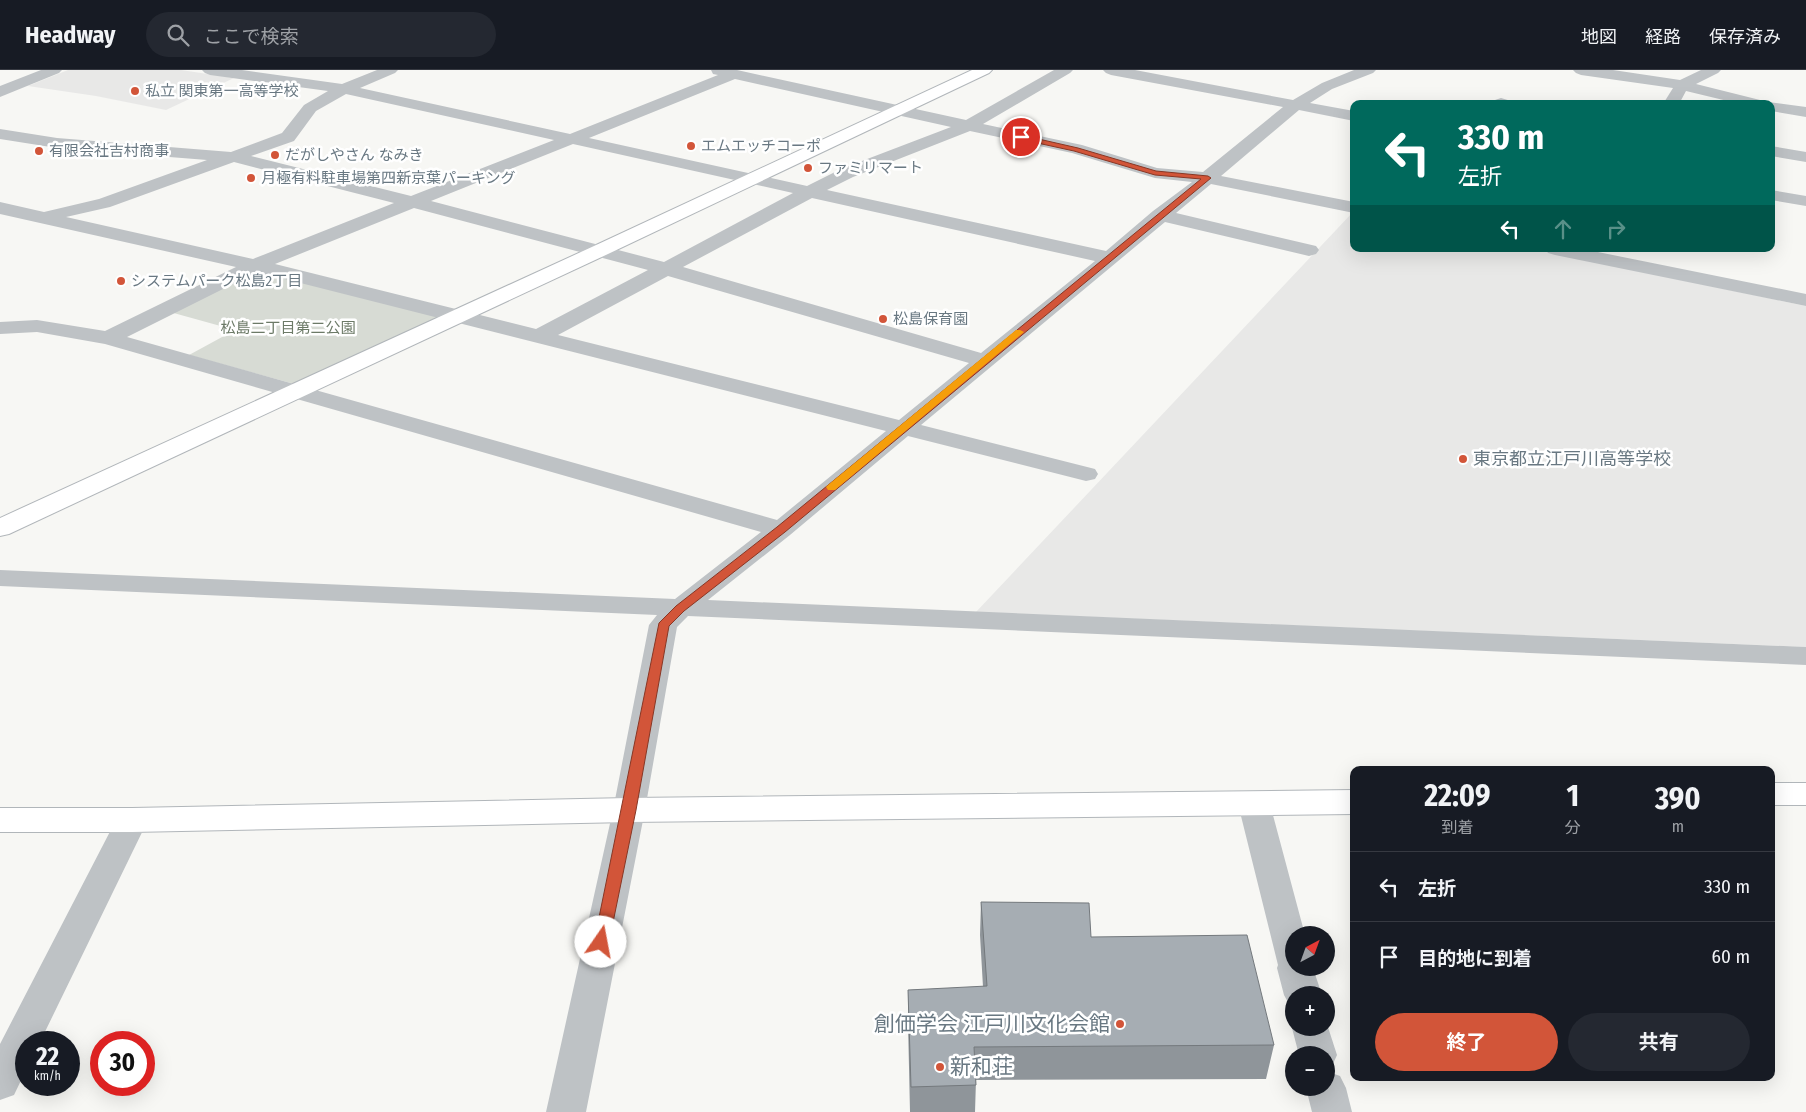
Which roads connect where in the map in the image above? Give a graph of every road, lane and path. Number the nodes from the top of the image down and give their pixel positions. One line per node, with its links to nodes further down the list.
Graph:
1 (54, 70): 14 (street)
2 (210, 70): 13 (street)
3 (390, 70): 13 (street)
4 (714, 70): 11 (street)
5 (984, 70): 19 (street)
6 (1065, 70): 22 (street)
7 (1111, 70): 17 (street)
8 (1368, 70): 17 (street)
9 (1580, 70): 12 (street)
10 (1713, 70): 12 (street)
11 (735, 74): 19 (street); 24 (street)
12 (1682, 85): 15 (street); 16 (street)
13 (344, 89): 24 (street); 26 (street)
14 (0, 92)
15 (1673, 100)
16 (1744, 100)
17 (1296, 105): 21 (street); 28 (street)
18 (1775, 107): 20 (street)
19 (898, 111): 22 (street); 29 (street)
20 (1806, 112)
21 (1350, 115)
22 (967, 126): 28 (street); 30 (street)
23 (0, 134): 26 (street)
24 (570, 139): 29 (street); 33 (street)
25 (1775, 152): 27 (street)
26 (233, 157): 33 (street); 37 (street)
27 (1806, 157)
28 (1208, 178): 34 (street); 36 (street)
29 (752, 179): 30 (street); 39 (street)
30 (809, 192): 42 (street); 44 (street)
31 (1775, 196): 32 (street)
32 (1806, 201)
33 (412, 202): 39 (street); 43 (street)
34 (1350, 207)
35 (0, 208): 37 (street)
36 (1160, 215): 40 (street); 42 (street)
37 (42, 217): 38 (street); 43 (street)
38 (0, 224)
39 (601, 250): 44 (street); 46 (street)
40 (1309, 250)
41 (1578, 252): 45 (street)
42 (1110, 258): 50 (street)
43 (255, 264): 46 (street); 49 (street)
44 (665, 269): 48 (street); 50 (street)
45 (1806, 300)
46 (457, 316): 48 (street); 51 (street)
47 (0, 328): 49 (street)
48 (540, 336): 52 (street)
49 (108, 338): 51 (street)
50 (985, 361): 52 (street)
51 (294, 392): 54 (street); 55 (street)
52 (904, 428): 53 (street); 55 (street)
53 (1086, 474)
54 (0, 528)
55 (781, 530): 57 (street)
56 (0, 578): 57 (street)
57 (680, 608): 58 (street); 63 (street)
58 (1806, 656)
59 (1775, 794): 60 (street)
60 (1806, 794)
61 (1350, 802): 62 (street)
62 (1254, 804): 63 (street); 66 (street)
63 (629, 810): 65 (street); 69 (street)
64 (0, 820): 65 (street)
65 (132, 820): 67 (street)
66 (1285, 926)
67 (0, 1083)
68 (1328, 1096): 70 (street)
69 (566, 1112)
70 (1332, 1112)

